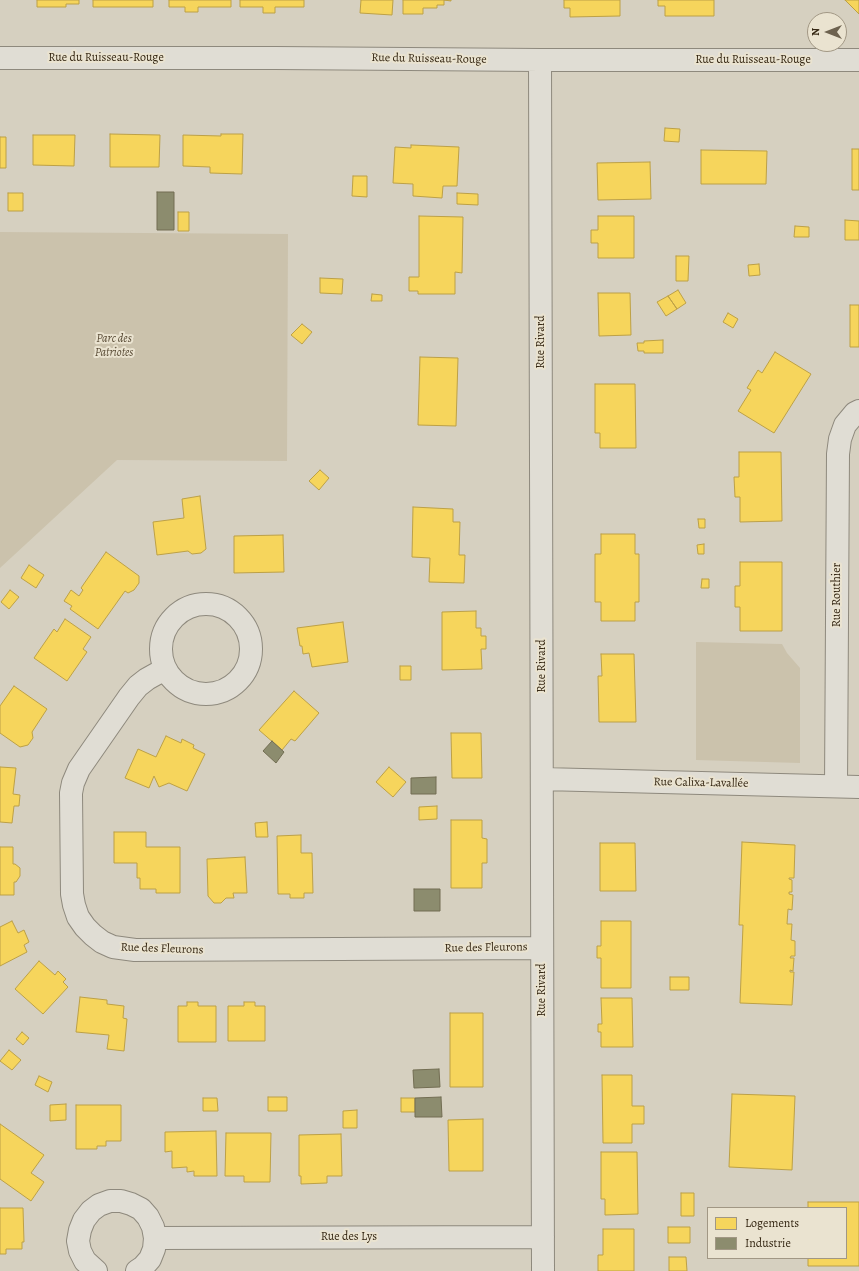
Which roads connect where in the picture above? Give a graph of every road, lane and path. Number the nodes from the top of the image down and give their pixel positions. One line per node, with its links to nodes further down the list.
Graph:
1 (0, 58): 2 (street, Rue du Ruisseau-Rouge)
2 (540, 60): 3 (street, Rue du Ruisseau-Rouge); 6 (street, Rue Rivard)
3 (859, 60)
4 (859, 410): 7 (street, Rue Routhier)
5 (165, 669): 5 (street); 9 (street, Rue des Fleurons)
6 (543, 779): 7 (street, Rue Calixa-Lavallée); 9 (street, Rue Rivard)
7 (836, 786): 8 (street, Rue Calixa-Lavallée)
8 (859, 787)
9 (542, 948): 10 (street, Rue Rivard)
10 (543, 1237): 11 (street, Rue des Lys); 14 (street, Rue Rivard)
11 (155, 1238): 12 (street); 13 (street)
12 (96, 1271)
13 (137, 1271)
14 (543, 1271)

